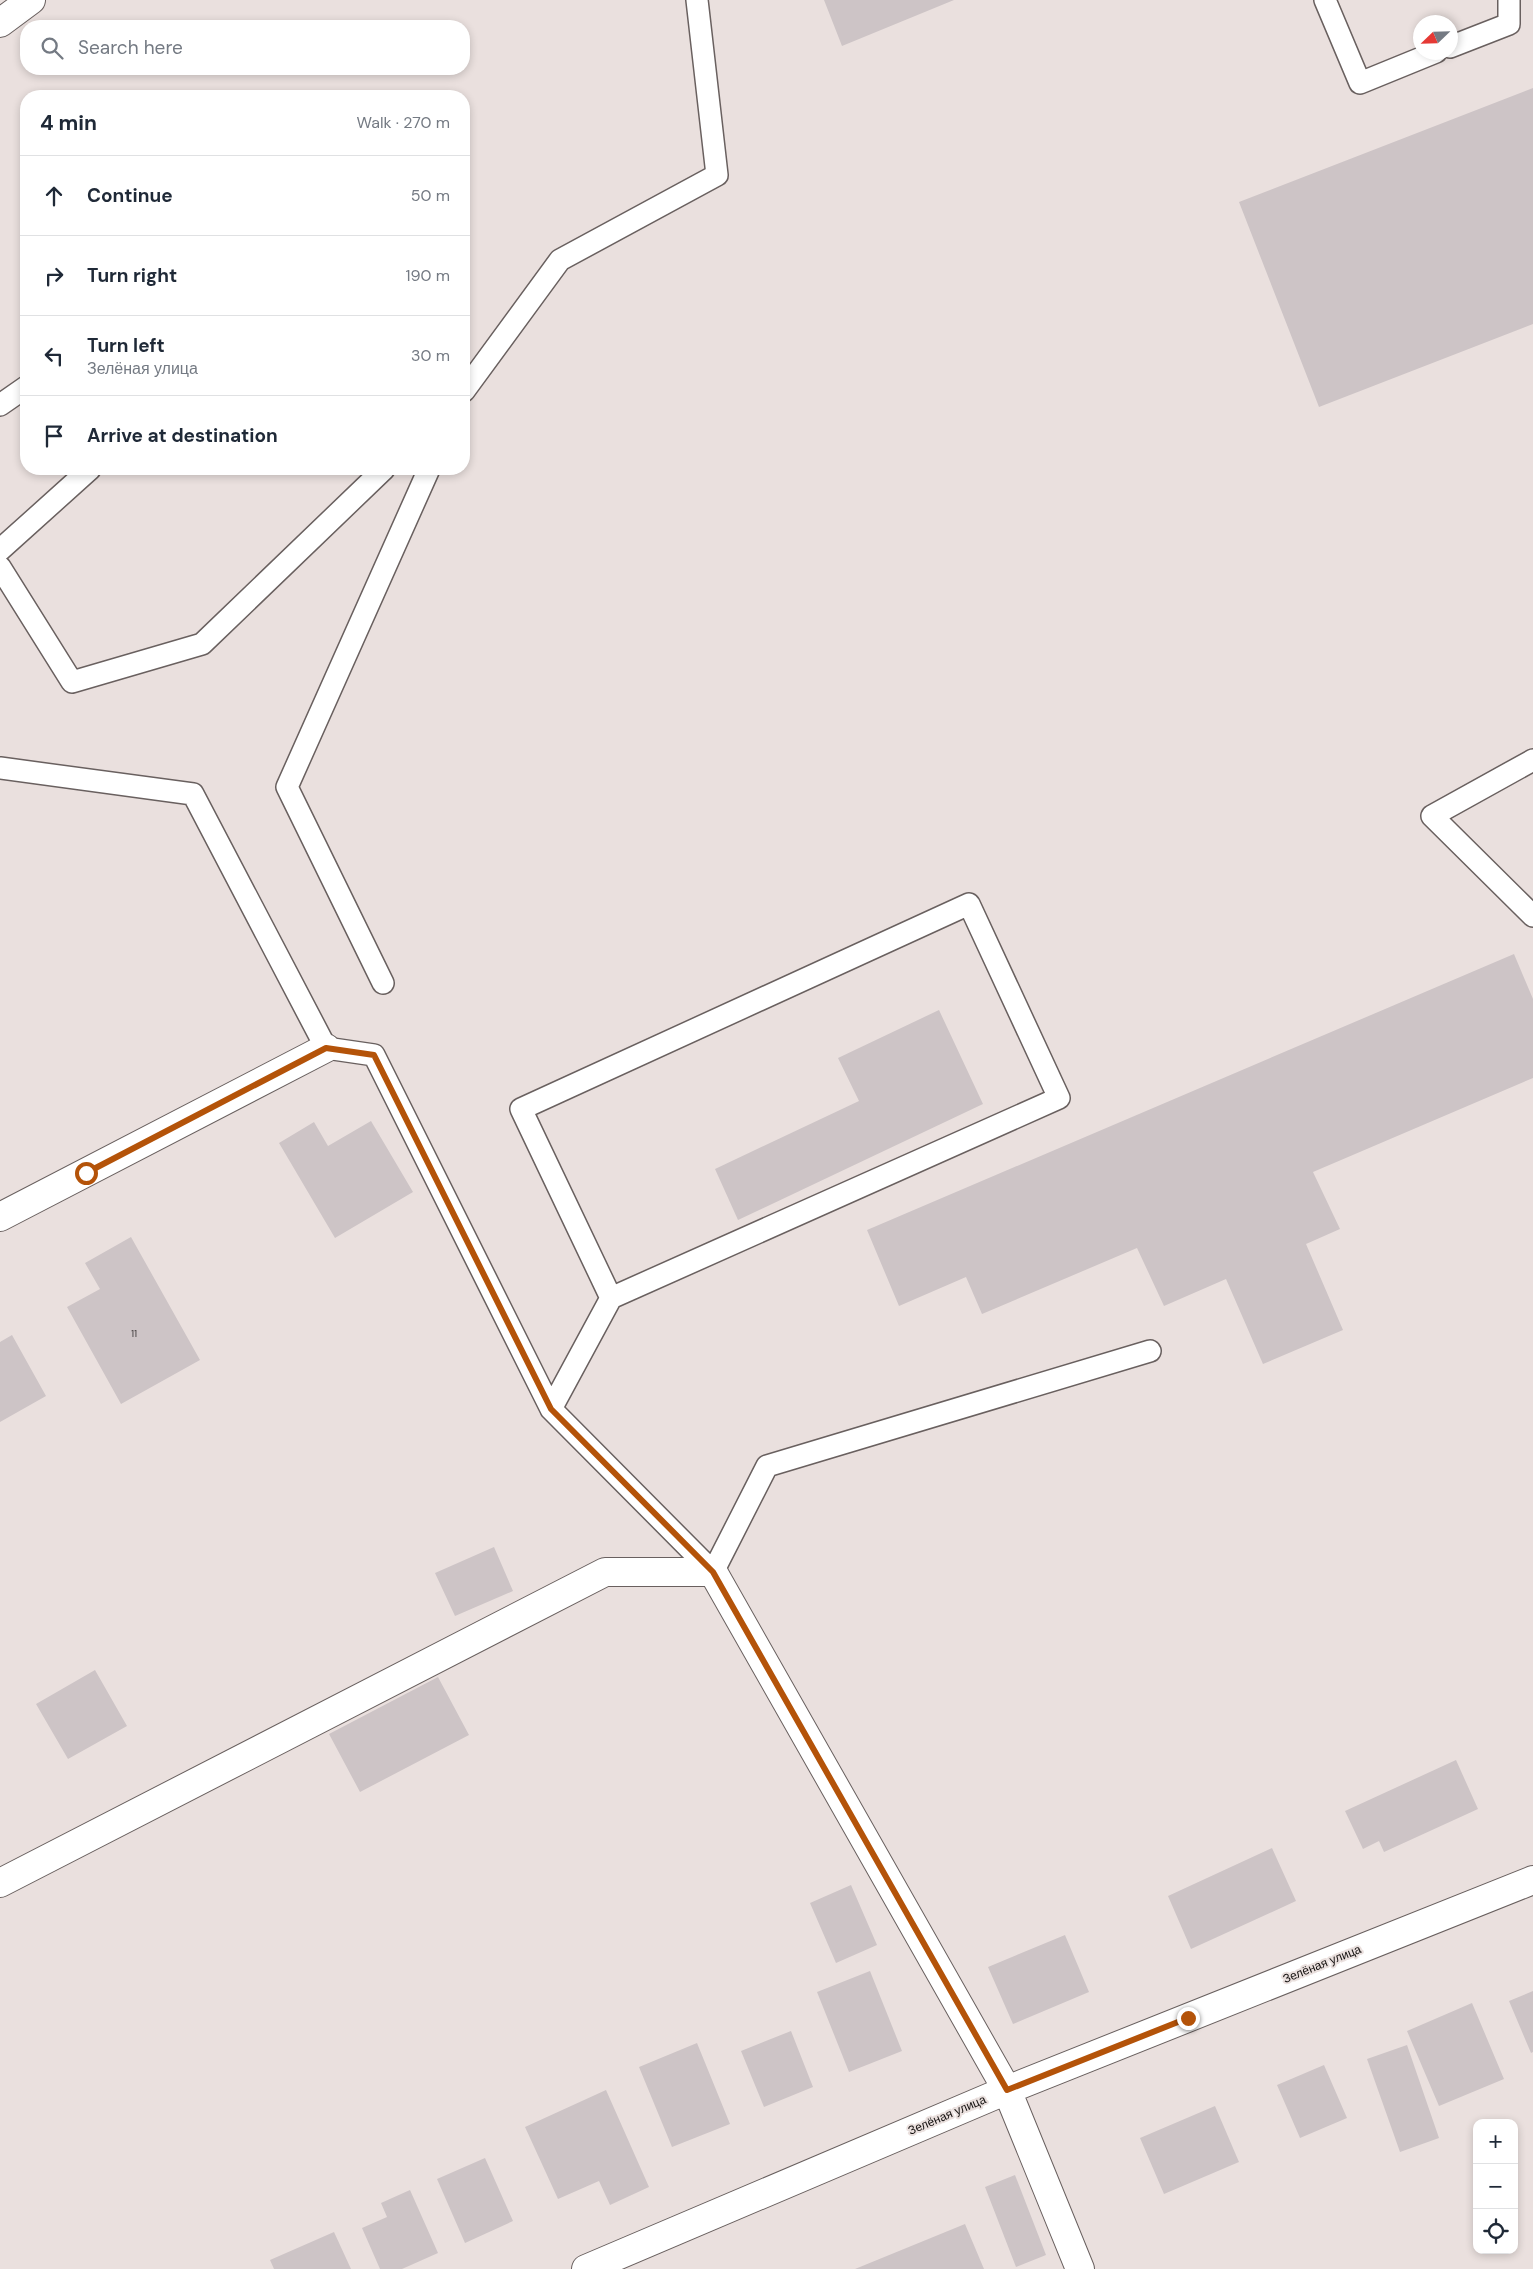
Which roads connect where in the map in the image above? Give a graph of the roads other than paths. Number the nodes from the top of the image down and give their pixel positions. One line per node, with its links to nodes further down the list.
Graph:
1 (31, 0): 5 (main road)
2 (696, 0): 8 (lane)
3 (1325, 0): 7 (lane)
4 (1509, 0): 6 (lane)
5 (0, 23)
6 (1458, 44)
7 (1416, 60)
8 (470, 384)
9 (20, 391): 10 (lane)
10 (0, 405)
11 (83, 475): 14 (lane)
12 (378, 475): 15 (lane)
13 (426, 475): 19 (lane)
14 (0, 550)
15 (0, 567)
16 (1533, 760): 18 (lane)
17 (0, 768): 20 (lane)
18 (1533, 916)
19 (383, 983)
20 (326, 1048): 21 (main road); 24 (lane)
21 (0, 1217)
22 (611, 1298): 22 (lane); 24 (lane)
23 (1150, 1351): 25 (lane)
24 (551, 1409): 25 (lane)
25 (713, 1572): 27 (main road); 28 (main road)
26 (1533, 1880): 28 (main road, Зелёная улица)
27 (0, 1883)
28 (1007, 2090): 29 (main road, Зелёная улица); 30 (main road)
29 (586, 2269)
30 (1080, 2269)

